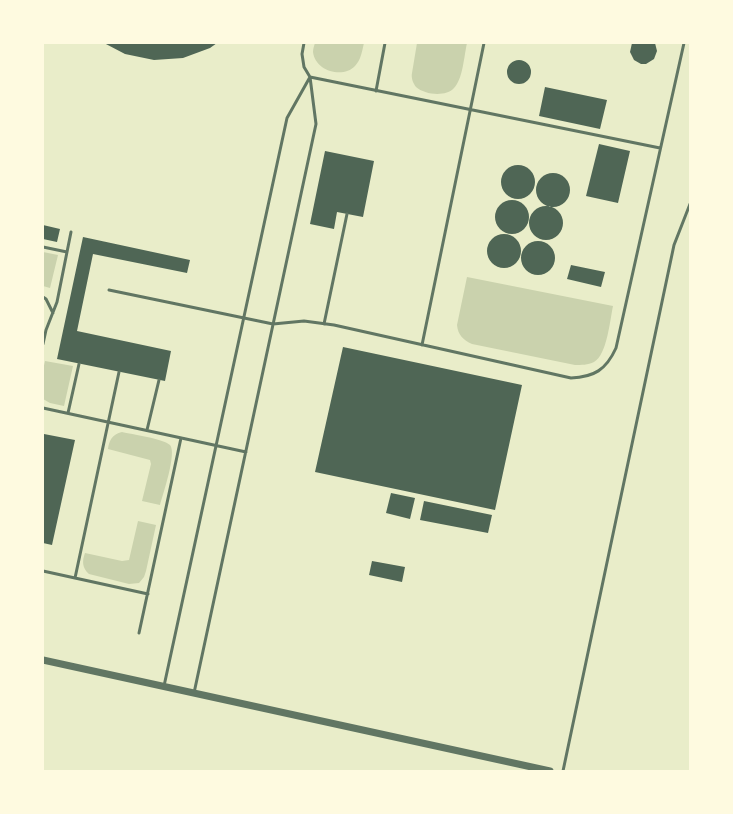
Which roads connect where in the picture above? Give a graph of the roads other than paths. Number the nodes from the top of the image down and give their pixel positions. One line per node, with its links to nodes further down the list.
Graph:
1 (304, 43): 5 (lane)
2 (385, 43): 6 (lane)
3 (484, 43): 7 (lane)
4 (684, 43): 8 (lane)
5 (310, 77): 6 (lane); 17 (lane); 18 (lane)
6 (376, 91): 7 (lane)
7 (470, 110): 8 (lane); 23 (lane)
8 (660, 148): 23 (lane)
9 (690, 204): 42 (lane)
10 (348, 214): 19 (lane)
11 (71, 232): 13 (lane)
12 (43, 247): 13 (lane)
13 (67, 252): 16 (lane)
14 (108, 290): 17 (lane)
15 (43, 297): 16 (lane)
16 (53, 313): 21 (lane)
17 (244, 318): 18 (lane); 32 (lane)
18 (273, 324): 19 (lane); 33 (lane)
19 (324, 324): 23 (lane)
20 (43, 326): 21 (lane)
21 (47, 327): 22 (lane)
22 (43, 344)
23 (422, 345)
24 (79, 364): 28 (lane)
25 (119, 372): 29 (lane)
26 (159, 380): 30 (lane)
27 (43, 408): 28 (lane)
28 (68, 413): 29 (lane)
29 (108, 422): 30 (lane); 35 (lane)
30 (147, 430): 31 (lane)
31 (182, 438): 32 (lane); 36 (lane)
32 (216, 445): 33 (lane); 39 (lane)
33 (246, 452): 40 (lane)
34 (43, 571): 35 (lane)
35 (75, 578): 36 (lane)
36 (148, 594): 37 (lane)
37 (139, 633)
38 (43, 660): 39 (street)
39 (164, 686): 40 (street)
40 (194, 693): 41 (street)
41 (550, 771)
42 (563, 771)

